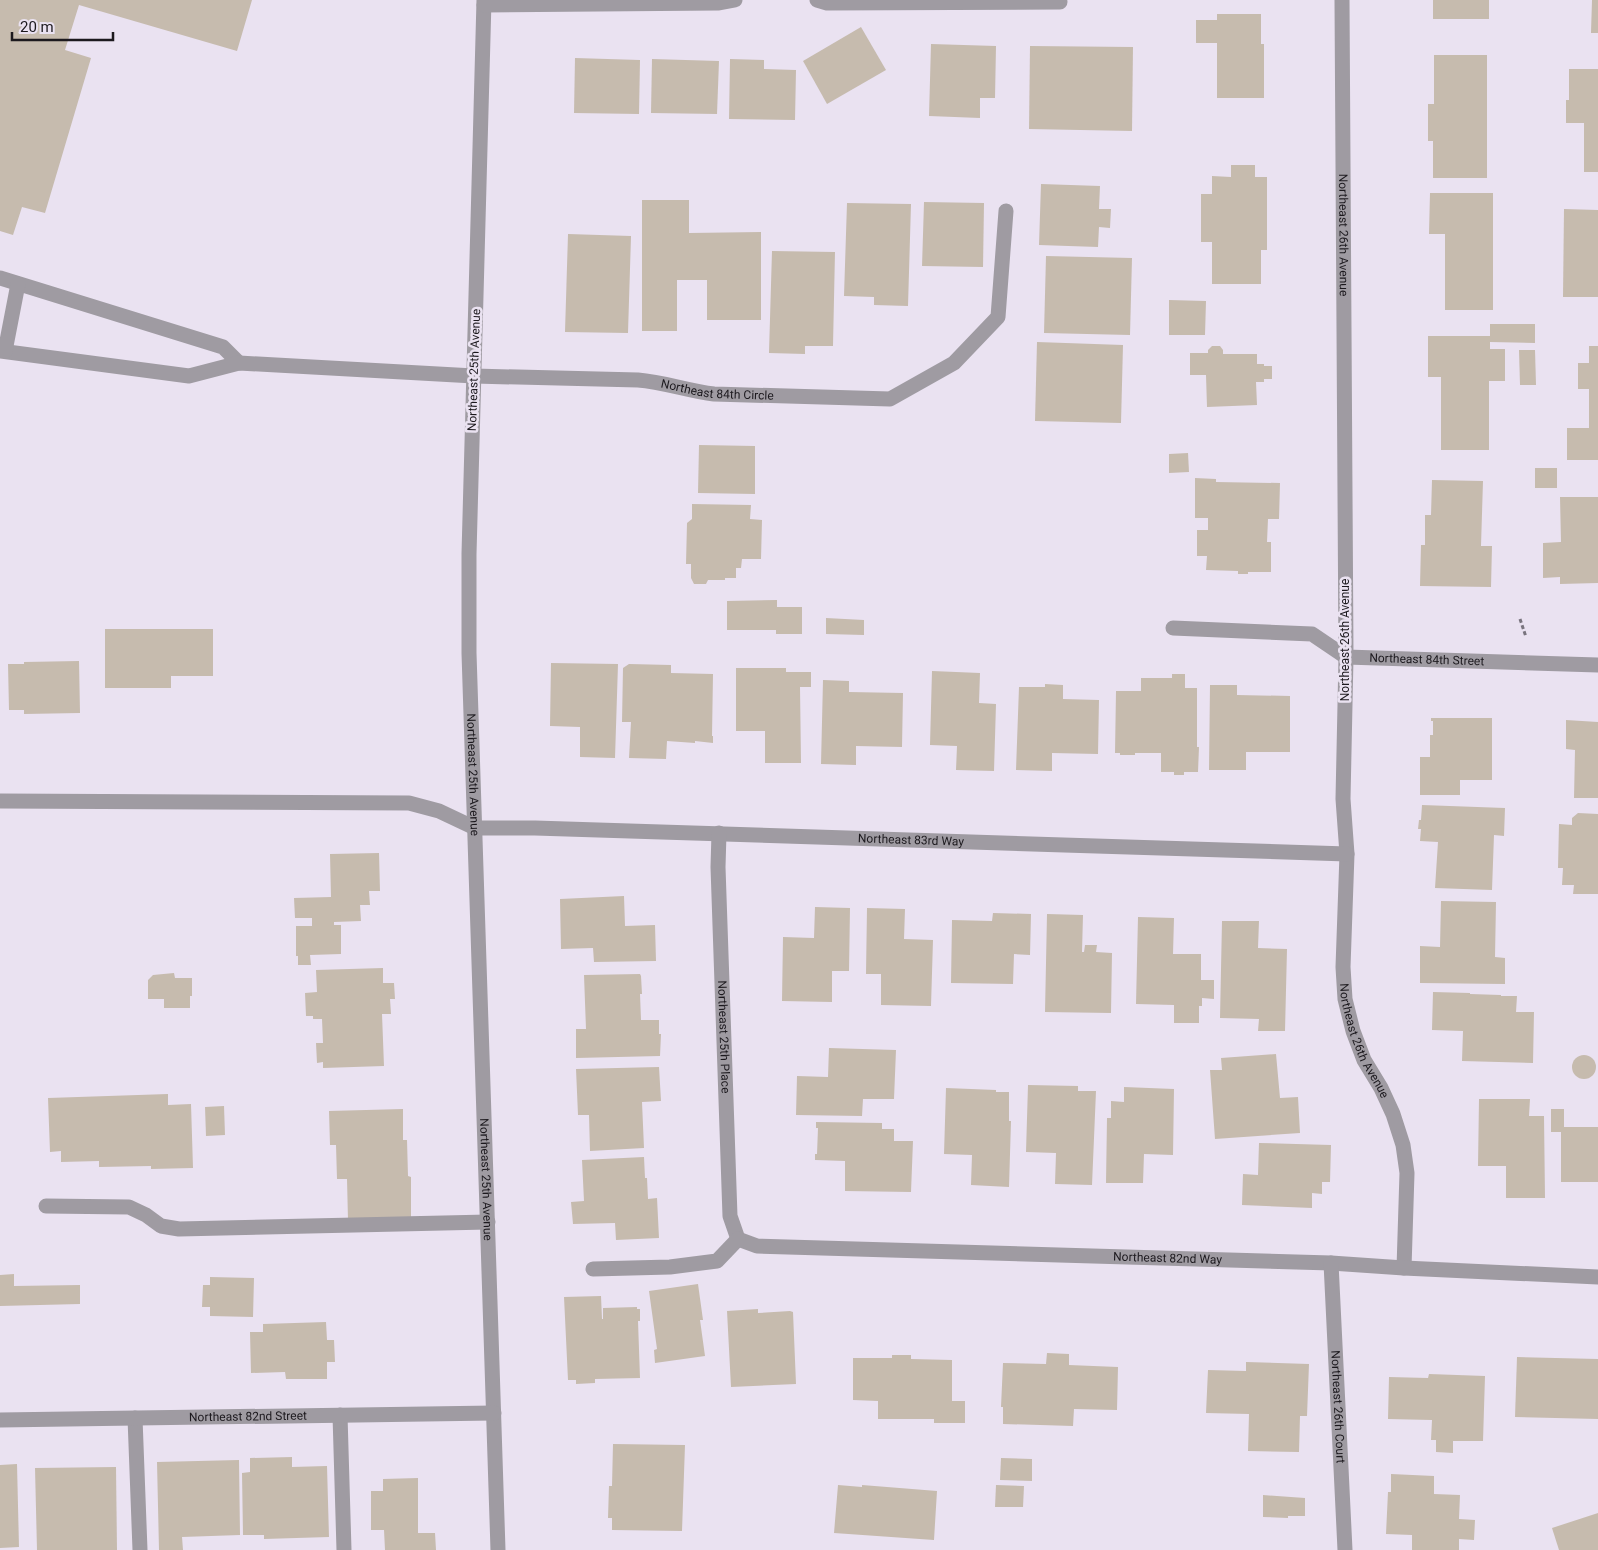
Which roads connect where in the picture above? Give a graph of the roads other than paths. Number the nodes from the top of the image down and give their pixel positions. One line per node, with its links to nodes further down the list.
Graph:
1 (735, 0): 4 (street)
2 (817, 0): 5 (street)
3 (1342, 0): 13 (street, Northeast 26th Avenue)
4 (484, 2): 11 (street, Northeast 25th Avenue)
5 (1060, 2)
6 (1006, 211): 11 (street, Northeast 84th Circle)
7 (0, 278): 8 (street)
8 (18, 284): 9 (street); 10 (street)
9 (2, 351): 10 (street, Northeast 84th Circle)
10 (239, 363): 11 (street, Northeast 84th Circle)
11 (474, 376): 16 (street, Northeast 25th Avenue)
12 (1173, 628): 13 (street)
13 (1346, 658): 14 (street, Northeast 84th Street); 18 (street, Northeast 26th Avenue)
14 (1598, 665)
15 (0, 802): 16 (street)
16 (475, 828): 17 (street, Northeast 83rd Way); 20 (street, Northeast 25th Avenue)
17 (720, 833): 18 (street, Northeast 83rd Way); 21 (street, Northeast 25th Place)
18 (1347, 854): 23 (street, Northeast 26th Avenue)
19 (46, 1206): 20 (street)
20 (488, 1222): 26 (street, Northeast 25th Avenue)
21 (738, 1239): 22 (street, Northeast 82nd Way); 24 (street)
22 (1330, 1263): 23 (street, Northeast 82nd Way); 33 (street, Northeast 26th Court)
23 (1404, 1268): 25 (street, Northeast 82nd Way)
24 (593, 1269)
25 (1598, 1277)
26 (494, 1412): 27 (street, Northeast 82nd Street); 32 (street, Northeast 25th Avenue)
27 (340, 1415): 28 (street, Northeast 82nd Street); 31 (street)
28 (135, 1418): 29 (street, Northeast 82nd Street); 30 (street)
29 (0, 1420)
30 (140, 1550)
31 (344, 1550)
32 (498, 1550)
33 (1345, 1550)

